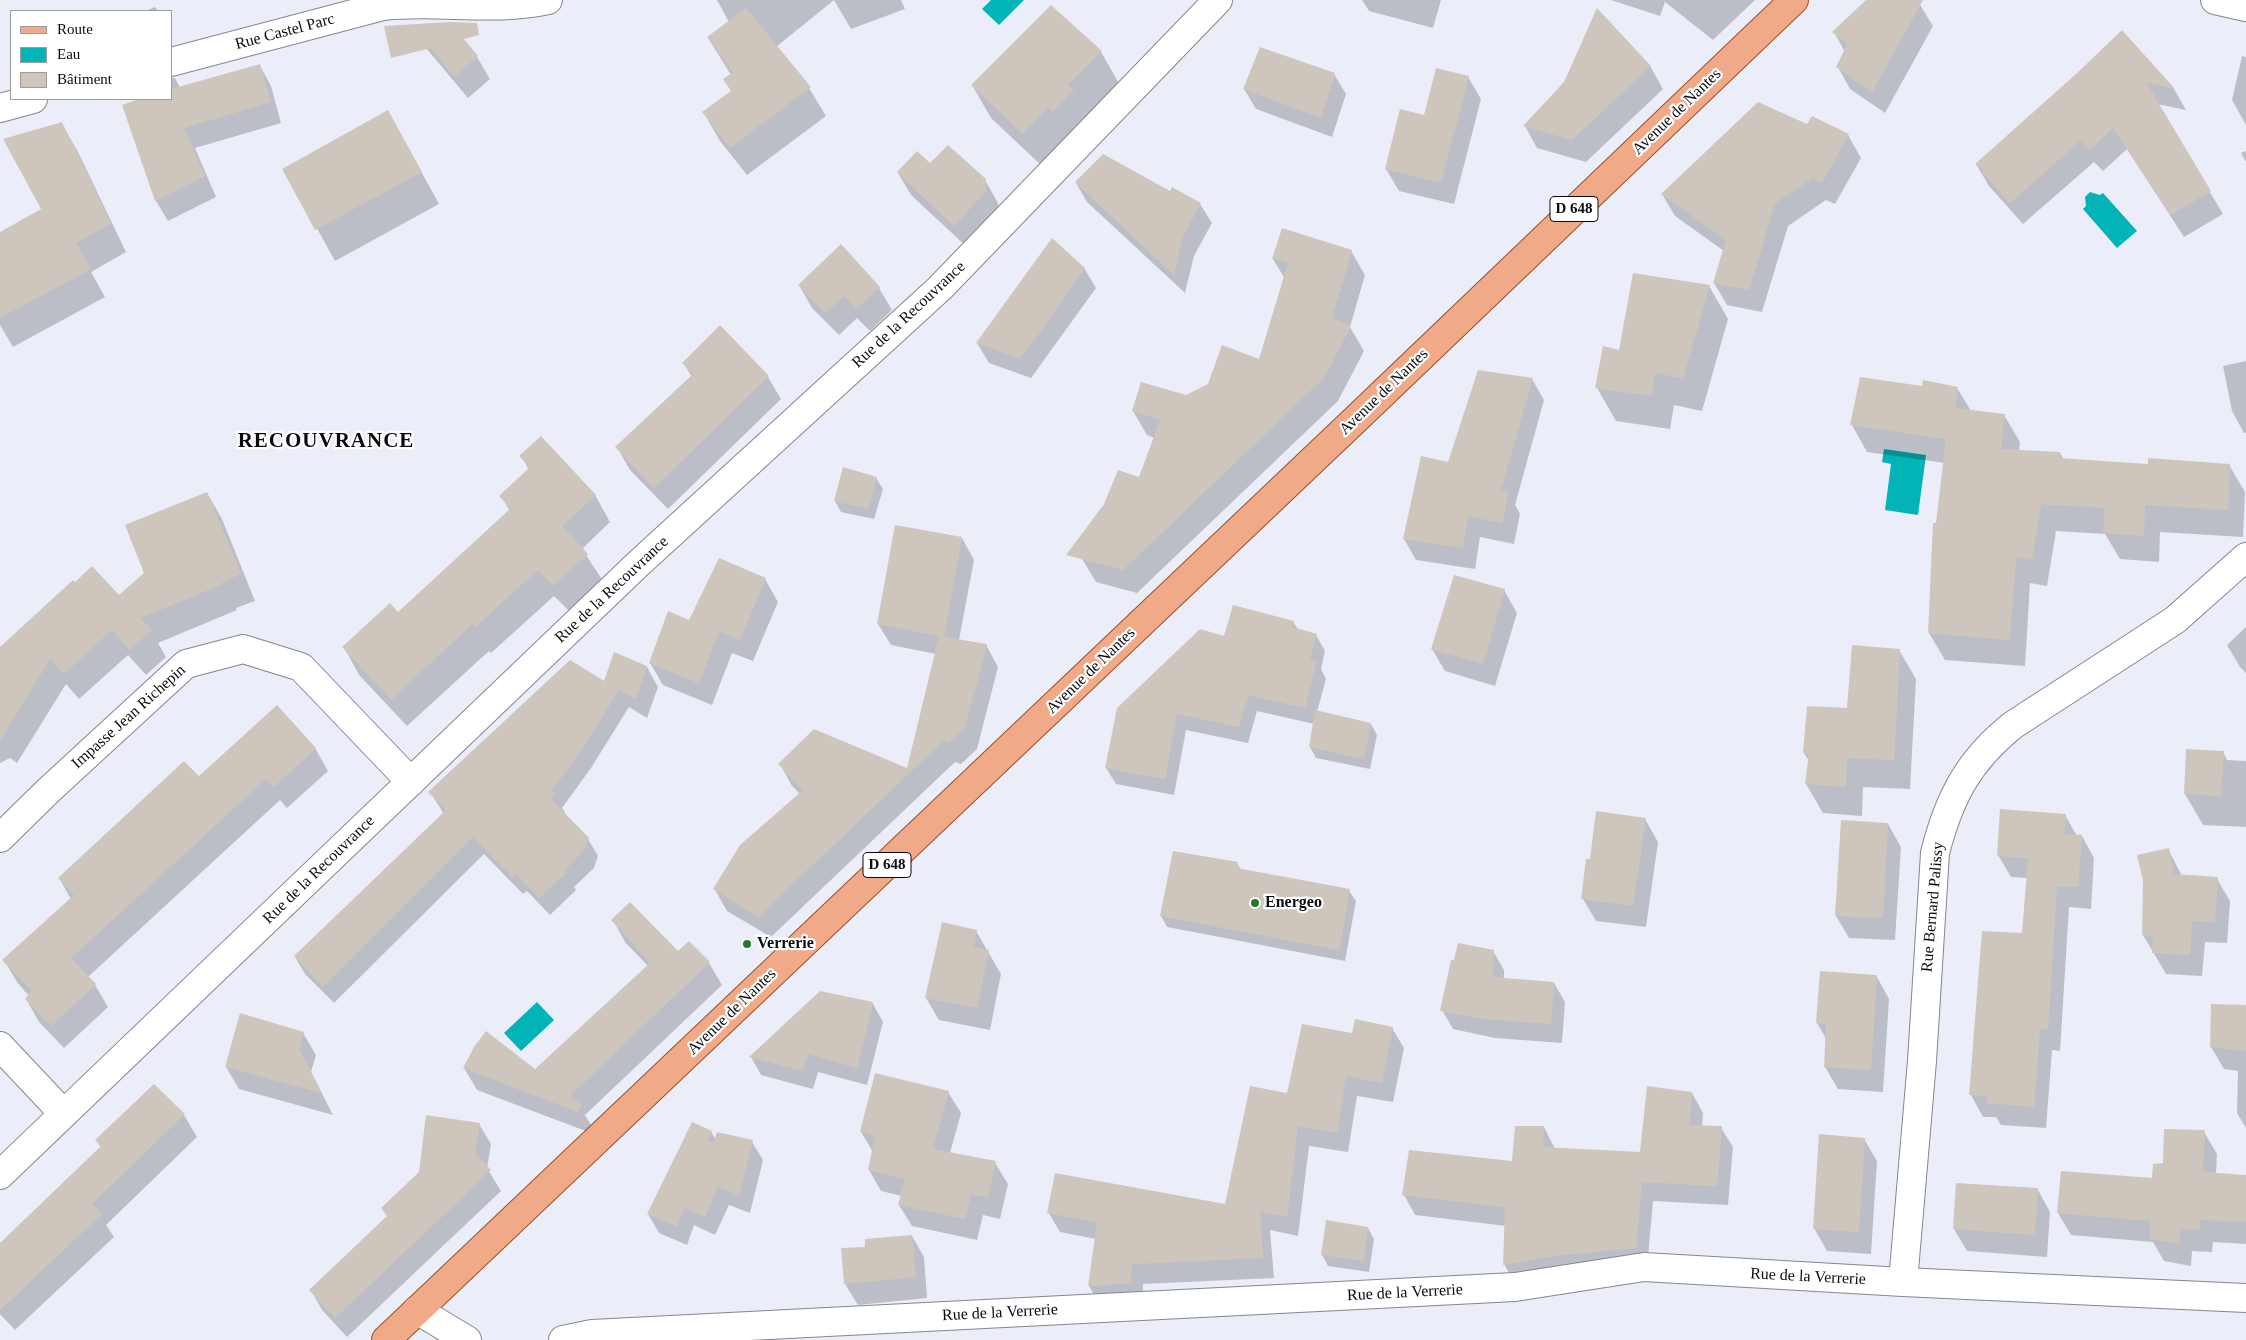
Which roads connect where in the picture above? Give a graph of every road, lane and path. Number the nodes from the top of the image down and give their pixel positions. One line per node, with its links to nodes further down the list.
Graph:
1 (548, 0): 6 (street, Rue Castel Parc)
2 (1218, 0): 10 (street, Rue de la Recouvrance)
3 (1794, 0): 17 (main road, Avenue de Nantes / D 648)
4 (2214, 0): 5 (street)
5 (2246, 7)
6 (172, 62)
7 (30, 100): 8 (street)
8 (0, 108)
9 (2246, 557): 15 (street, Rue Bernard Palissy)
10 (411, 782): 11 (street, Impasse Jean Richepin); 13 (street, Rue de la Recouvrance)
11 (0, 838)
12 (0, 1046): 13 (street)
13 (63, 1114): 14 (street, Rue de la Recouvrance)
14 (0, 1175)
15 (1903, 1282): 16 (street, Rue de la Verrerie); 20 (street, Rue de la Verrerie)
16 (2246, 1298)
17 (417, 1310): 18 (main road, Avenue de Nantes / D 648); 19 (street)
18 (386, 1340)
19 (467, 1340)
20 (563, 1340)

